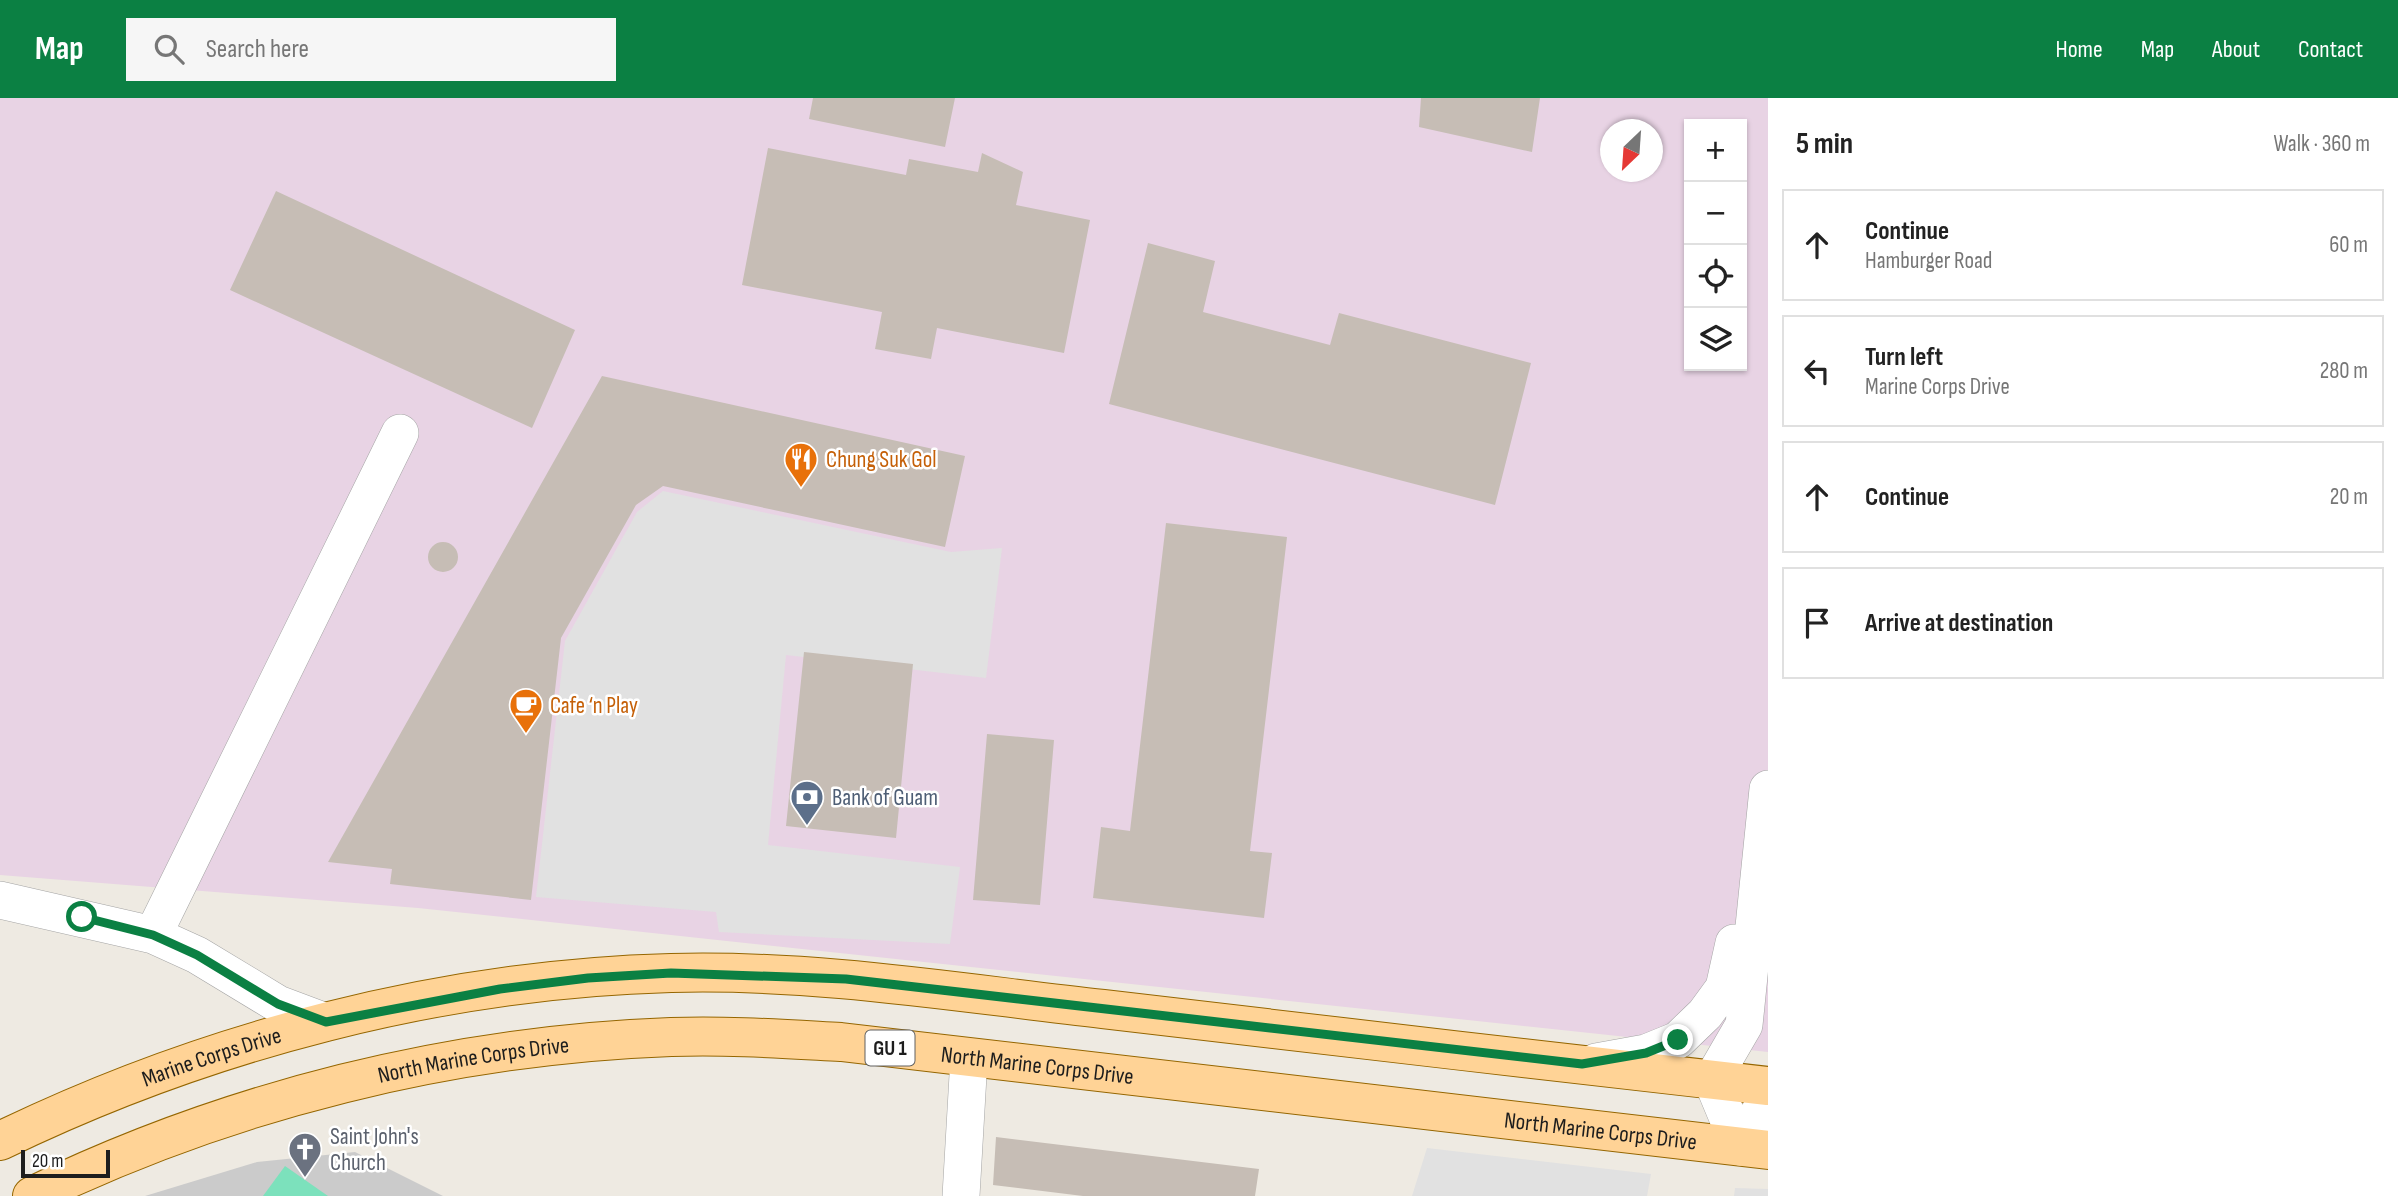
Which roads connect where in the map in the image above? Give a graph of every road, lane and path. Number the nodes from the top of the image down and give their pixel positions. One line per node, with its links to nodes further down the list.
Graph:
1 (400, 433): 5 (street)
2 (1767, 811): 3 (street); 8 (street); 9 (street)
3 (1768, 884)
4 (0, 900): 5 (street)
5 (153, 935): 6 (street)
6 (326, 1022): 8 (main road, Marine Corps Drive); 12 (main road, Marine Corps Drive)
7 (969, 1058): 13 (main road, North Marine Corps Drive / GU 1); 14 (main road, North Marine Corps Drive / GU 1); 15 (street)
8 (1582, 1064): 9 (main road, Marine Corps Drive)
9 (1712, 1080): 10 (main road, Marine Corps Drive); 13 (street)
10 (1768, 1086)
11 (1768, 1097): 13 (street)
12 (0, 1140)
13 (1754, 1149)
14 (32, 1196)
15 (961, 1196)

